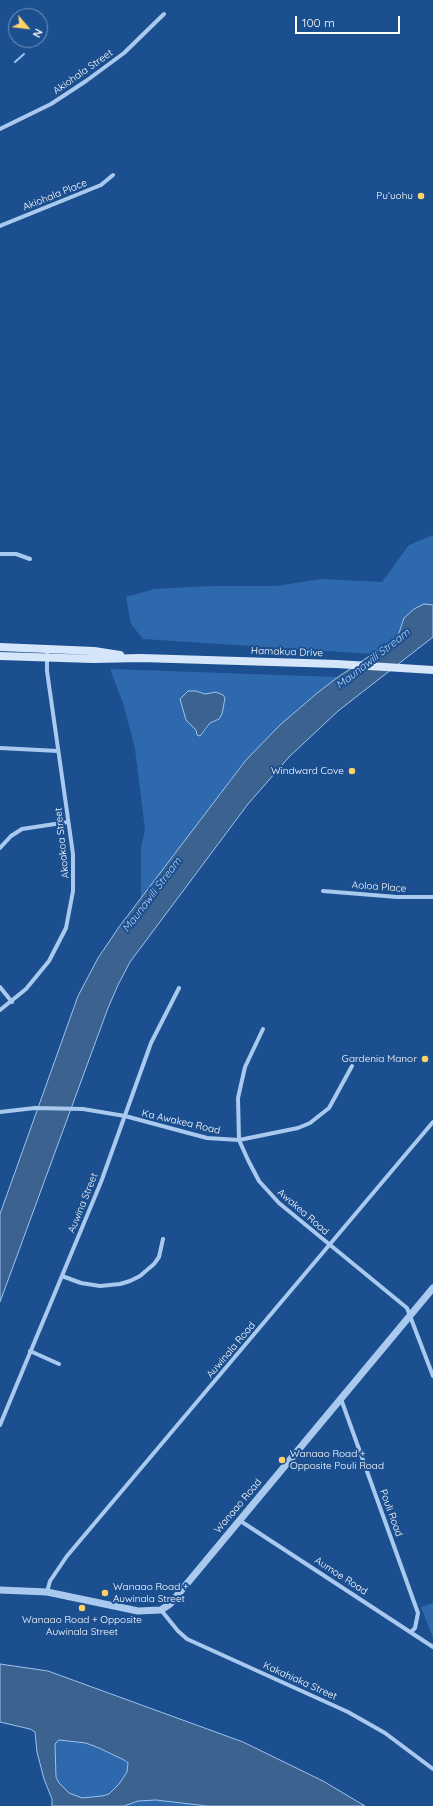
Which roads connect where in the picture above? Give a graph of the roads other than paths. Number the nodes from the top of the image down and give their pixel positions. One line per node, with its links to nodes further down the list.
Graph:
1 (164, 14): 2 (street, Akiohala Street)
2 (0, 129)
3 (113, 175): 4 (street, Akiohala Place)
4 (0, 226)
5 (0, 554): 6 (street)
6 (30, 558)
7 (0, 647): 8 (main road, Hamakua Drive)
8 (47, 654): 9 (main road, Hamakua Drive); 10 (main road, Hamakua Drive); 12 (street, Akoakoa Street)
9 (0, 656)
10 (433, 670)
11 (0, 748): 12 (street)
12 (58, 751): 13 (street, Akoakoa Street)
13 (68, 822): 14 (street); 19 (street, Akoakoa Street)
14 (0, 848)
15 (323, 890): 16 (street, Aoloa Place)
16 (433, 897)
17 (0, 987): 19 (street)
18 (179, 988): 24 (street, Auwina Street)
19 (12, 1002): 20 (street, Akoakoa Street)
20 (0, 1010)
21 (263, 1029): 26 (street, Awakea Road)
22 (352, 1066): 26 (street, Ka Awakea Road)
23 (0, 1112): 24 (street, Ka Awakea Road)
24 (125, 1116): 26 (street, Ka Awakea Road); 29 (street, Auwina Street)
25 (433, 1122): 28 (street, Auwinala Road)
26 (239, 1140): 28 (street, Awakea Road)
27 (163, 1239): 29 (street)
28 (329, 1245): 31 (street, Awakea Road); 39 (street, Auwinala Road)
29 (62, 1276): 32 (street, Auwina Street)
30 (433, 1288): 31 (street, Wanaao Road)
31 (410, 1315): 34 (street, Awakea Road); 35 (street, Wanaao Road)
32 (30, 1351): 33 (street); 36 (street, Auwina Street)
33 (59, 1364)
34 (433, 1376)
35 (342, 1399): 37 (street, Wanaao Road); 41 (street, Pouli Road)
36 (0, 1425)
37 (239, 1520): 40 (street, Wanaao Road); 41 (street, Aumoe Road)
38 (0, 1590): 39 (street)
39 (47, 1592): 40 (street)
40 (161, 1610): 43 (street, Kakahiaka Street)
41 (412, 1632): 42 (street, Aumoe Road)
42 (433, 1647)
43 (433, 1769)

